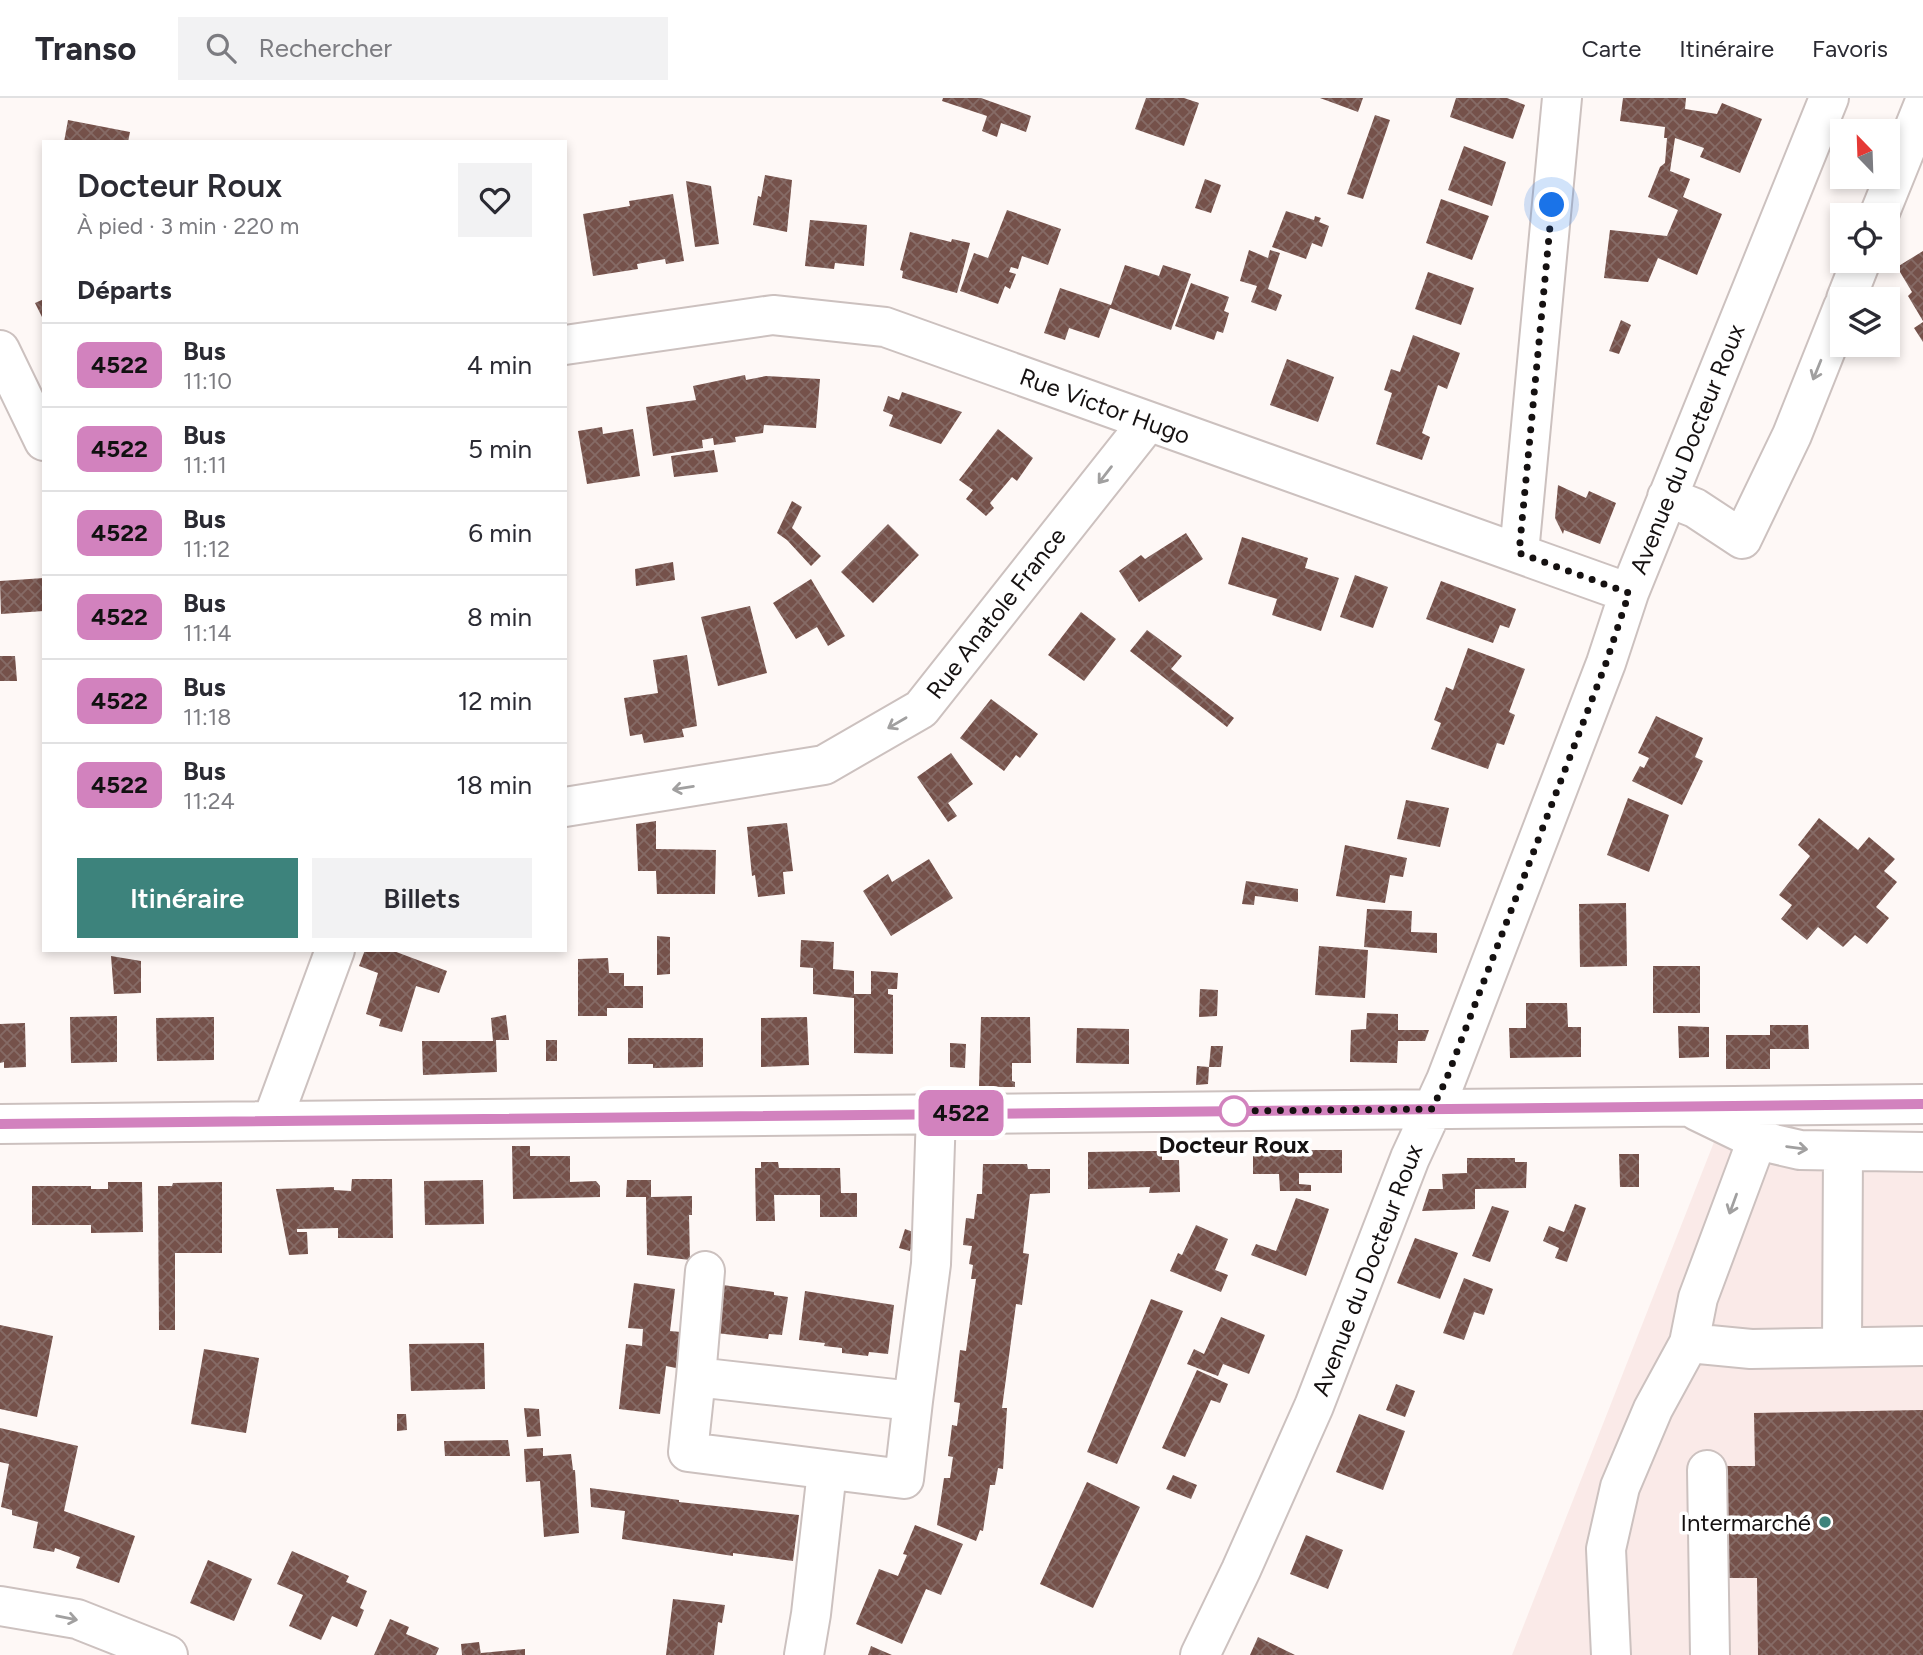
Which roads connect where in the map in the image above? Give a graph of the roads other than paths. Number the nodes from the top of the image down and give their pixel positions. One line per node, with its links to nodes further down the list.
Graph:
1 (1562, 98): 11 (street)
2 (1829, 98): 10 (street, Avenue du Docteur Roux)
3 (1923, 106): 4 (street)
4 (1884, 203)
5 (1830, 339): 10 (street, one-way to 10)
6 (567, 345): 8 (street, Rue Victor Hugo)
7 (0, 351): 9 (street)
8 (1148, 422): 11 (street, Rue Victor Hugo); 13 (street, Rue Anatole France, one-way to 13)
9 (42, 437)
10 (1667, 497): 12 (street, Avenue du Docteur Roux)
11 (1519, 553): 12 (street, Rue Victor Hugo)
12 (1629, 593): 17 (street, Avenue du Docteur Roux)
13 (567, 807)
14 (334, 952): 19 (street)
15 (1923, 1104): 16 (street)
16 (1688, 1107): 17 (street); 21 (street)
17 (1432, 1109): 18 (street); 35 (street, Avenue du Docteur Roux)
18 (936, 1113): 19 (street); 29 (street)
19 (272, 1121): 20 (street)
20 (0, 1125)
21 (1757, 1140): 22 (street, one-way to 22); 25 (street, one-way to 25)
22 (1843, 1151): 23 (street); 27 (street)
23 (1923, 1152)
24 (705, 1271): 28 (street)
25 (1689, 1343): 27 (street); 36 (street)
26 (1923, 1346): 27 (street)
27 (1842, 1347)
28 (696, 1377): 29 (street); 31 (street)
29 (913, 1401): 31 (street)
30 (1707, 1470): 37 (street)
31 (827, 1471): 34 (street)
32 (0, 1606): 33 (street, one-way to 33)
33 (168, 1655)
34 (804, 1655)
35 (1199, 1655)
36 (1611, 1655)
37 (1710, 1655)

